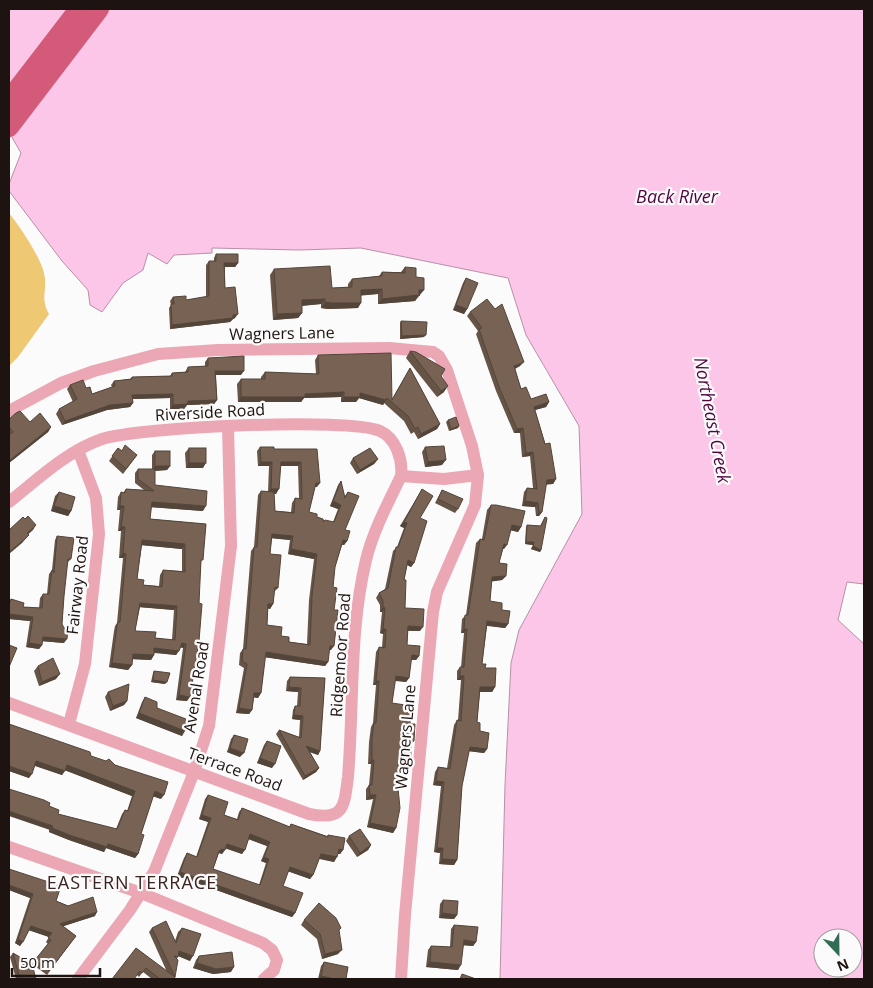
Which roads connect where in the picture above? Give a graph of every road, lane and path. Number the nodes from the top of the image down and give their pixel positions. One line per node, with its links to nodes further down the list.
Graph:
1 (79, 9): 3 (main road)
2 (99, 9): 4 (main road)
3 (9, 100)
4 (9, 126)
5 (9, 411): 8 (street, Wagners Lane)
6 (228, 427): 7 (street, Riverside Road); 9 (street, Riverside Road); 13 (street, Avenal Road)
7 (78, 450): 10 (street, Riverside Road); 12 (street, Fairway Road)
8 (478, 475): 9 (street); 19 (street, Wagners Lane)
9 (401, 476): 14 (street, Ridgemoor Road)
10 (9, 502)
11 (9, 703): 12 (street, Terrace Road)
12 (69, 724): 13 (street, Terrace Road)
13 (194, 772): 14 (street, Terrace Road); 16 (street, Avenal Road)
14 (338, 813)
15 (9, 847): 16 (street)
16 (141, 893): 17 (street, Avenal Road); 18 (street)
17 (78, 979)
18 (264, 979)
19 (401, 979)

